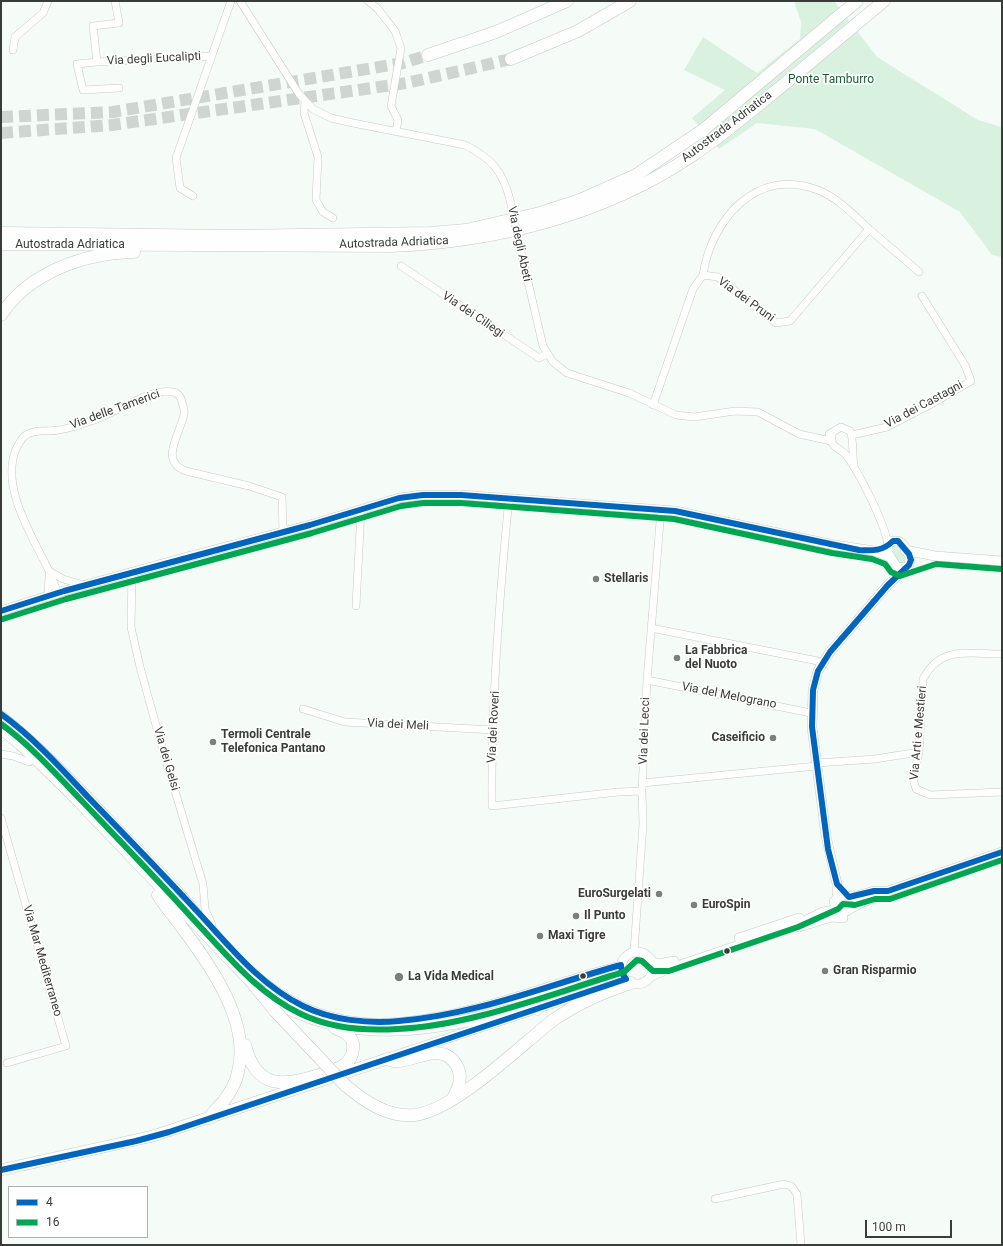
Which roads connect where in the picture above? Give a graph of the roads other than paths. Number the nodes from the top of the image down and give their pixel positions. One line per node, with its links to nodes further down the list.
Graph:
1 (48, 1): 10 (street)
2 (115, 1): 14 (street, Via degli Eucalipti)
3 (231, 1): 12 (street, Via degli Eucalipti)
4 (240, 1): 16 (street, Via degli Abeti)
5 (368, 1): 17 (street)
6 (567, 1): 11 (highway)
7 (630, 1): 13 (highway)
8 (857, 1): 23 (highway, Autostrada Adriatica)
9 (884, 1): 25 (highway, Autostrada Adriatica)
10 (13, 50)
11 (428, 55)
12 (212, 56): 14 (street, Via degli Eucalipti); 18 (street, Via degli Eucalipti)
13 (510, 59)
14 (97, 62): 15 (street, Via degli Eucalipti)
15 (119, 88)
16 (305, 102): 17 (street, Via degli Abeti); 19 (street)
17 (396, 132): 31 (street, Via degli Abeti, bridge)
18 (193, 196)
19 (333, 218)
20 (1, 228): 23 (highway)
21 (869, 229): 27 (street); 28 (street, Via dei Pruni); 28 (street)
22 (1, 233): 23 (highway, Autostrada Adriatica)
23 (118, 233)
24 (1, 244): 25 (highway, Autostrada Adriatica)
25 (309, 246): 30 (highway)
26 (401, 266): 31 (street, Via dei Ciliegi)
27 (919, 272)
28 (704, 275): 32 (street, Via dei Pruni)
29 (922, 296): 34 (street, Via dei Castagni)
30 (1, 315)
31 (547, 354): 32 (street, Via degli Abeti)
32 (653, 405): 35 (street, Via degli Abeti)
33 (832, 433): 34 (street); 35 (street); 36 (street)
34 (852, 435): 37 (street, Via degli Abeti)
35 (818, 438): 36 (street, Via degli Abeti)
36 (832, 441): 38 (street, Via degli Abeti)
37 (852, 443): 38 (street); 39 (street, Via degli Abeti)
38 (841, 449): 39 (street, Via degli Abeti)
39 (855, 467): 44 (street, Via degli Abeti)
40 (509, 498): 41 (street); 42 (street); 68 (street, Via dei Roveri)
41 (361, 510): 43 (street); 58 (street)
42 (661, 510): 46 (street); 60 (street, Via dei Lecci)
43 (283, 532): 51 (street, Via delle Tamerici); 52 (street)
44 (890, 544): 45 (street); 46 (street); 48 (street)
45 (906, 550): 47 (street); 50 (street)
46 (874, 551): 48 (street)
47 (935, 556): 49 (street); 50 (street)
48 (892, 561): 50 (street); 54 (street)
49 (1002, 561)
50 (908, 566): 54 (street)
51 (49, 571): 53 (street); 56 (street, Via delle Tamerici); 57 (street, Via delle Tamerici)
52 (132, 573): 55 (street); 87 (street, Via dei Gelsi)
53 (63, 579): 55 (street); 56 (street)
54 (888, 585): 62 (street)
55 (85, 586): 56 (street)
56 (61, 592): 57 (street)
57 (48, 597): 59 (street)
58 (356, 606)
59 (1, 611)
60 (651, 628): 62 (street); 63 (street, Via dei Lecci)
61 (1002, 654): 70 (street, Via Arti e Mestieri)
62 (823, 662): 65 (street)
63 (647, 680): 65 (street, Via del Melograno); 74 (street, Via dei Lecci)
64 (303, 709): 68 (street, Via dei Meli)
65 (811, 713): 73 (street)
66 (1, 714): 87 (street)
67 (1, 728): 92 (highway)
68 (494, 730): 75 (street, Via dei Roveri)
69 (1, 737): 72 (highway)
70 (919, 752): 73 (street); 76 (street, Via Arti e Mestieri)
71 (1, 754): 72 (street)
72 (29, 762): 81 (highway)
73 (817, 765): 74 (street); 79 (street)
74 (642, 783): 75 (street, Via dei Lecci)
75 (642, 791): 88 (street, Via dei Lecci)
76 (1002, 792)
77 (1, 818): 99 (street, Via Mar Mediterraneo)
78 (1002, 852): 80 (street)
79 (837, 884): 82 (street); 83 (street)
80 (888, 891): 82 (street); 84 (street)
81 (158, 895): 95 (highway); 97 (highway)
82 (849, 897): 83 (street); 84 (street)
83 (836, 903): 84 (street); 86 (street); 89 (street)
84 (851, 906)
85 (843, 918): 86 (street)
86 (790, 928): 91 (street)
87 (222, 940): 90 (street)
88 (634, 952): 89 (street); 90 (street)
89 (653, 962): 91 (street)
90 (621, 965): 93 (street)
91 (651, 976): 93 (street)
92 (250, 980): 95 (highway); 96 (highway)
93 (628, 981): 94 (street); 100 (highway)
94 (537, 1009): 96 (highway); 98 (street)
95 (275, 1011): 100 (highway, bridge)
96 (327, 1023): 97 (highway)
97 (239, 1039): 101 (highway)
98 (387, 1059): 100 (highway); 101 (main road)
99 (7, 1063)
100 (453, 1099)
101 (210, 1118): 102 (main road)
102 (1, 1170)
103 (715, 1199): 104 (street)
104 (801, 1245)

